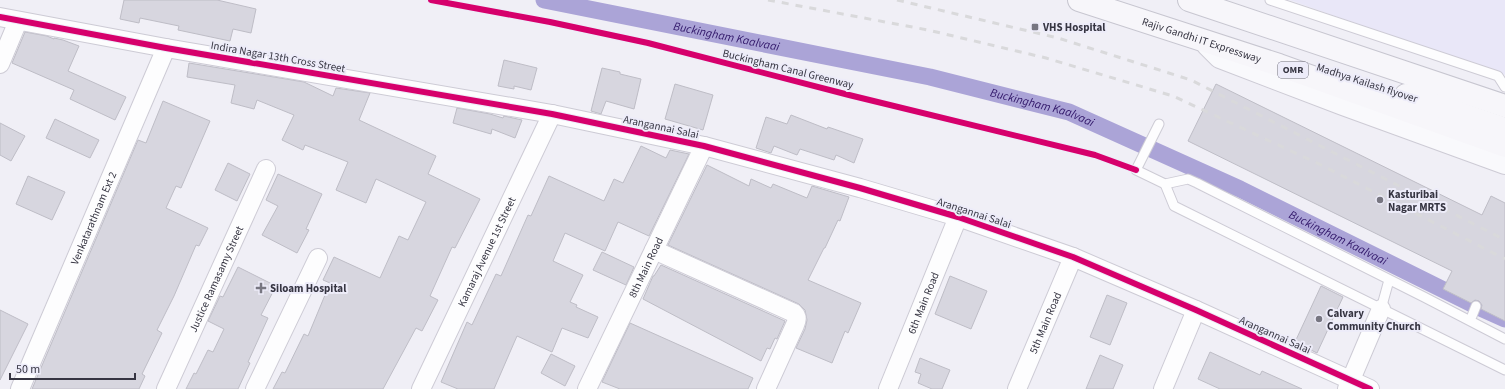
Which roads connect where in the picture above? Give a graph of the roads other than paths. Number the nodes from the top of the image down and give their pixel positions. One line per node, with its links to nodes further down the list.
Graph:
1 (1079, 0): 6 (main road, Rajiv Gandhi IT Expressway / OMR)
2 (1189, 0): 10 (main road)
3 (1270, 0): 9 (lane)
4 (0, 17): 5 (street, Indira Nagar 13th Cross Street)
5 (18, 21): 7 (street, Indira Nagar 13th Cross Street); 8 (street)
6 (1204, 41): 13 (main road, Madhya Kailash flyover); 15 (main road, Rajiv Gandhi IT Expressway / OMR); 16 (street)
7 (166, 48): 11 (street, Indira Nagar 13th Cross Street); 31 (street, Venkatarathnam Ext 2)
8 (0, 64)
9 (1505, 87)
10 (1505, 106)
11 (552, 114): 14 (street, Arangannai Salai); 34 (street, Kamaraj Avenue 1st Street)
12 (1159, 124): 18 (lane)
13 (1505, 129)
14 (704, 146): 19 (street, Arangannai Salai); 20 (street, 8th Main Road)
15 (1505, 146)
16 (1505, 163)
17 (266, 169): 32 (street, Justice Ramasamy Street)
18 (1165, 184): 23 (lane); 25 (lane)
19 (958, 217): 21 (street, Arangannai Salai); 37 (street, 6th Main Road)
20 (654, 250): 35 (street, 8th Main Road); 36 (street)
21 (1073, 257): 26 (street, Arangannai Salai); 38 (street, 5th Main Road)
22 (318, 258): 33 (street)
23 (1389, 280): 25 (lane); 28 (lane)
24 (1476, 306): 27 (lane)
25 (1380, 309): 29 (lane); 30 (street)
26 (1196, 310): 30 (street, Arangannai Salai); 39 (street)
27 (1472, 316)
28 (1505, 339)
29 (1505, 370)
30 (1349, 385): 40 (street, Arangannai Salai)
31 (20, 389)
32 (166, 389)
33 (255, 389)
34 (421, 389)
35 (587, 389)
36 (766, 389)
37 (888, 389)
38 (1017, 389)
39 (1163, 389)
40 (1370, 389)

